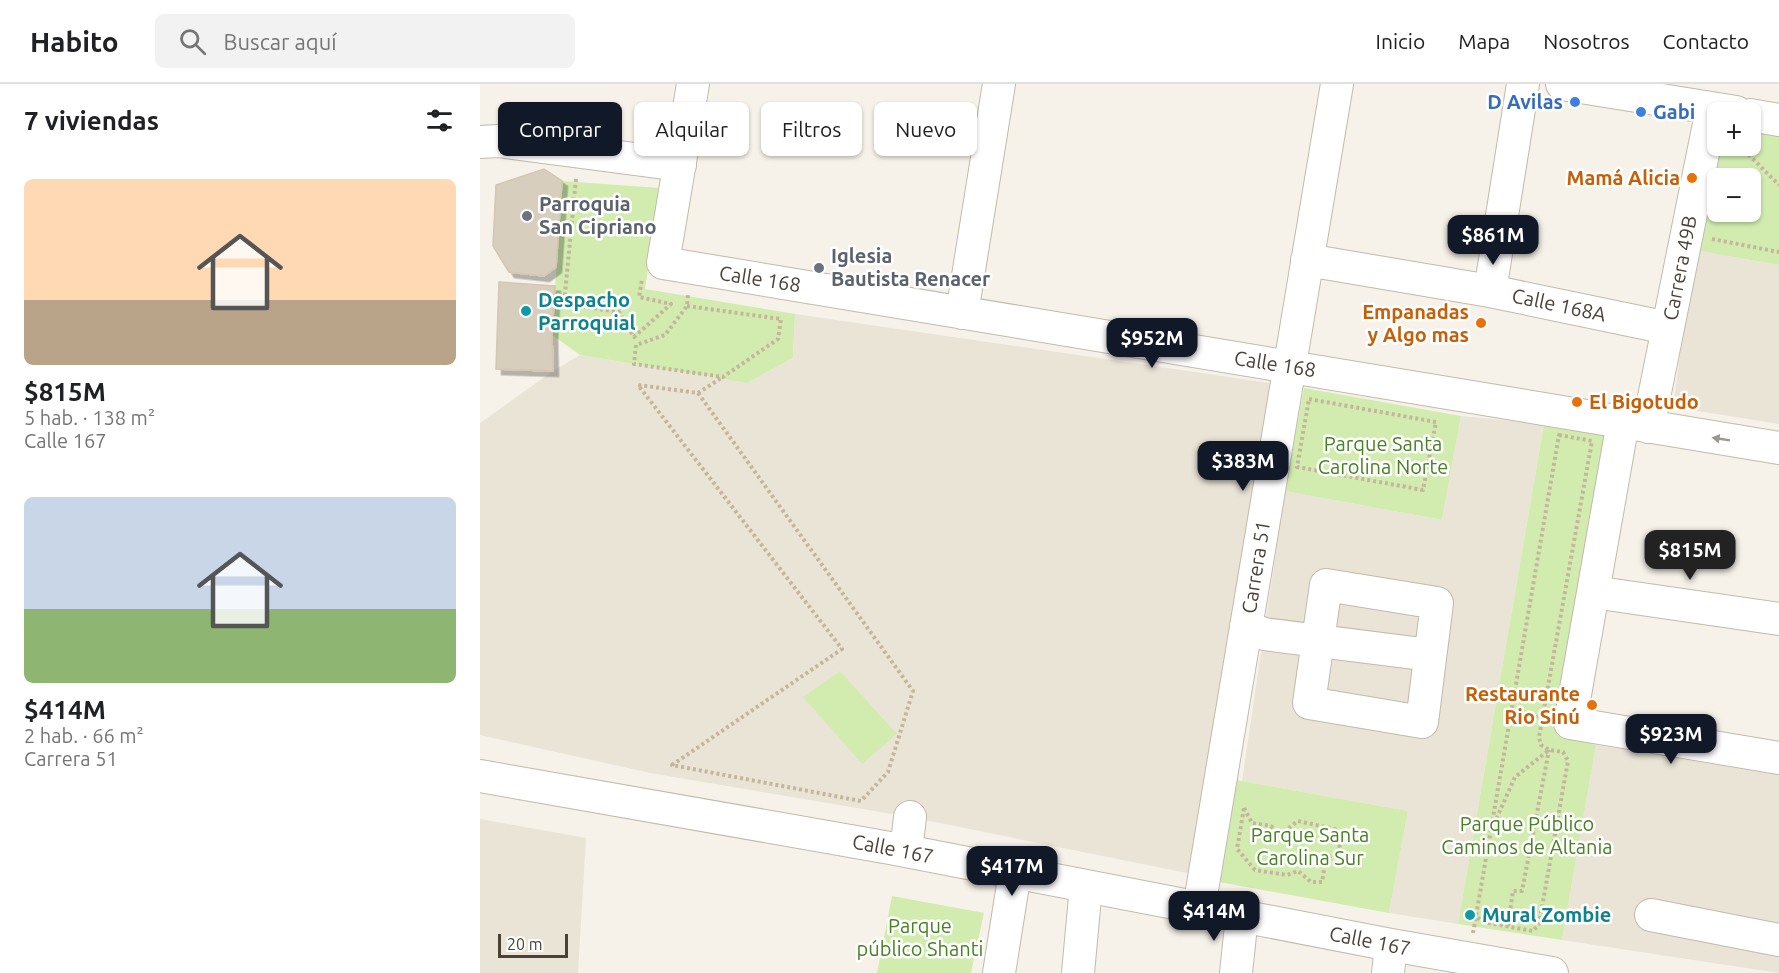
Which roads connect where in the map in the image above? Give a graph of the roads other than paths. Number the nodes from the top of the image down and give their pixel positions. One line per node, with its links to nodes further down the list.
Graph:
1 (693, 84): 12 (street)
2 (999, 84): 15 (street)
3 (1336, 84): 13 (street, Carrera 51)
4 (1523, 84): 14 (street)
5 (1562, 84): 6 (street)
6 (1679, 93): 7 (street)
7 (1707, 104)
8 (1761, 117): 9 (street)
9 (1779, 120)
10 (480, 142): 12 (street)
11 (1712, 156): 16 (street, Carrera 49B)
12 (680, 165): 15 (street, Calle 168)
13 (1307, 260): 14 (street, Calle 168A); 17 (street, Carrera 51)
14 (1490, 291): 16 (street, Calle 168A)
15 (962, 313): 17 (street, Calle 168)
16 (1668, 328): 18 (street, Carrera 49B)
17 (1289, 367): 18 (street, Calle 168); 22 (street, Carrera 51)
18 (1635, 424): 19 (street, Calle 168, one-way to 18); 20 (street, Carrera 49B)
19 (1779, 448)
20 (1593, 592): 21 (street); 25 (street, Carrera 49B)
21 (1779, 619)
22 (1246, 626): 23 (street); 31 (street, Carrera 51)
23 (1318, 641): 24 (street); 24 (street); 24 (street)
24 (1430, 656)
25 (1779, 758)
26 (480, 776): 28 (street, Calle 167)
27 (909, 817): 28 (street)
28 (906, 851): 29 (street, Calle 167)
29 (1015, 872): 30 (street, Calle 167); 36 (street)
30 (1086, 886): 31 (street, Calle 167); 37 (street)
31 (1198, 908): 33 (street, Calle 167)
32 (1651, 915): 34 (street)
33 (1242, 916): 35 (street, Calle 167); 38 (street)
34 (1779, 940)
35 (1390, 959): 39 (street, Calle 167)
36 (999, 973)
37 (1078, 973)
38 (1236, 973)
39 (1552, 973)

